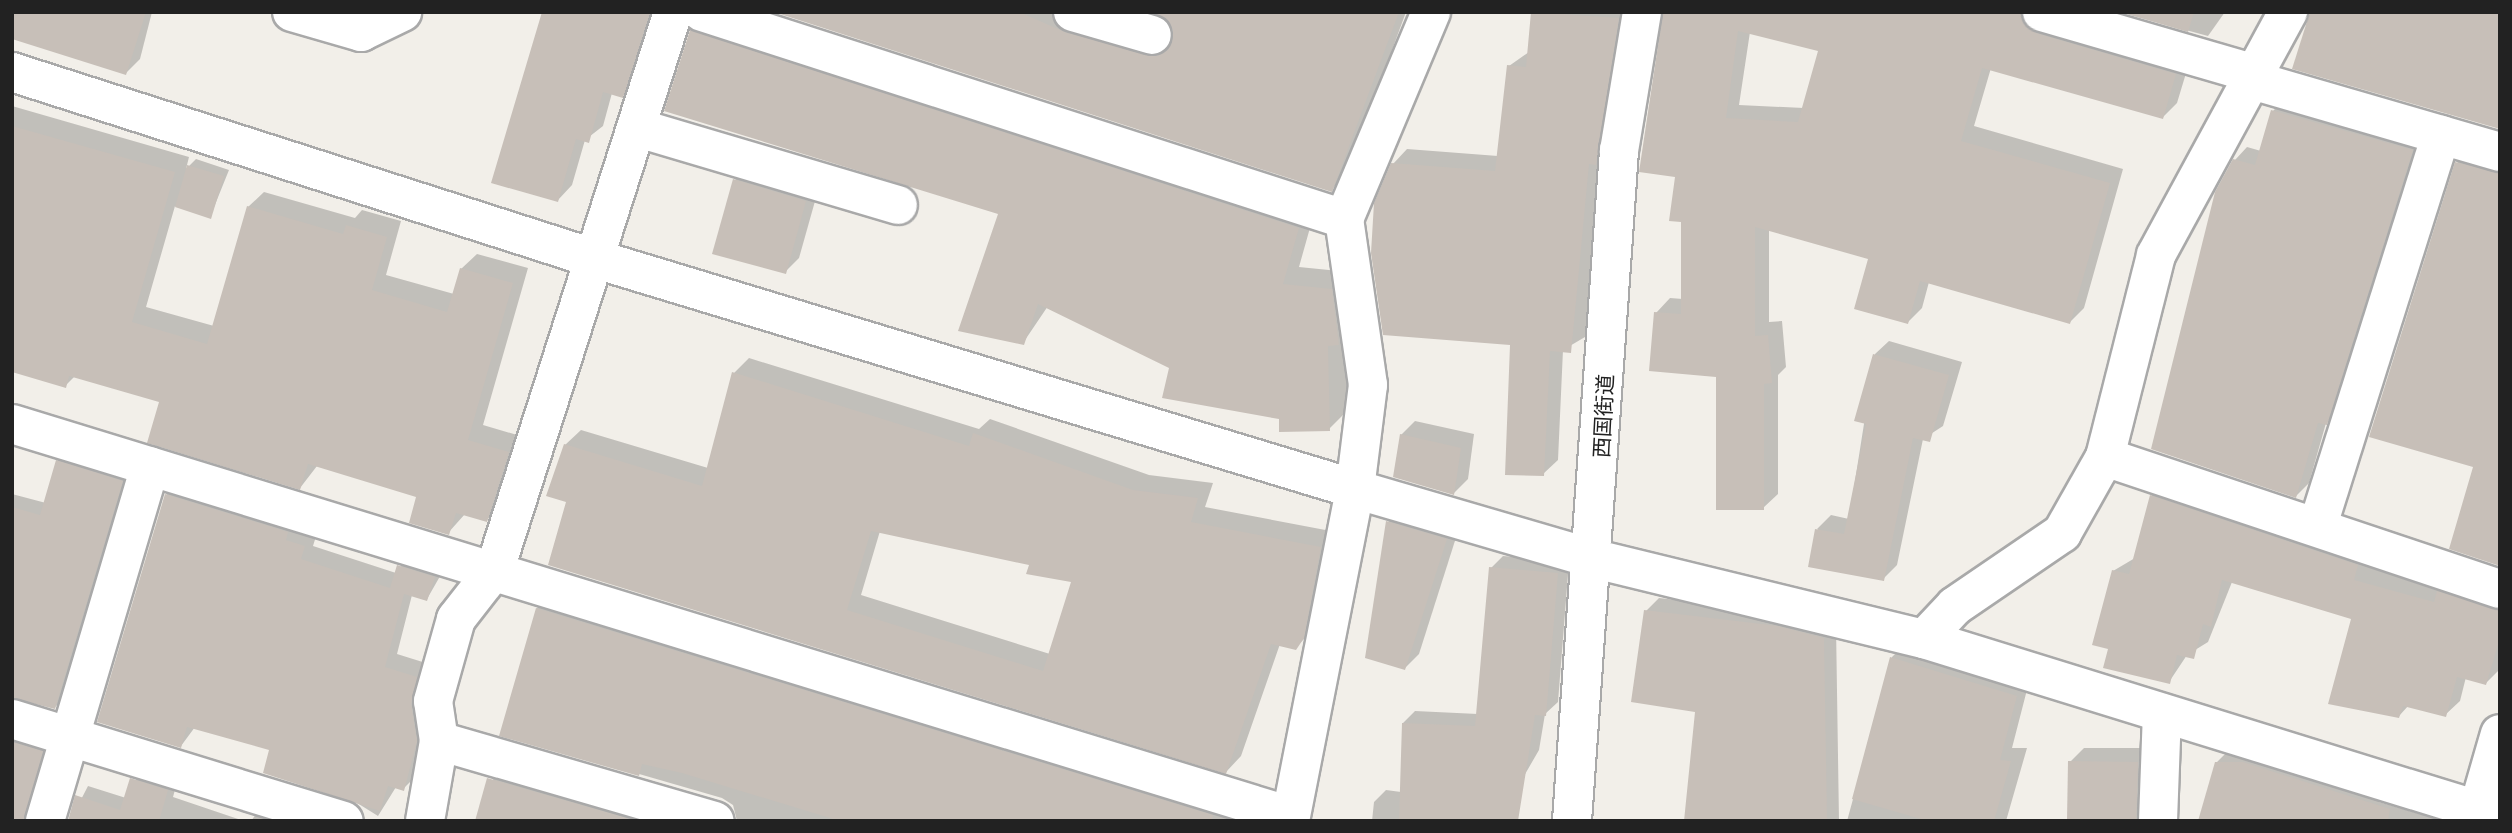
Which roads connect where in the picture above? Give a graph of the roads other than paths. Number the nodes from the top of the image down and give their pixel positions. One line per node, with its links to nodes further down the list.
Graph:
1 (292, 12): 2 (street)
2 (402, 12)
3 (673, 12): 13 (street)
4 (702, 12): 17 (street)
5 (1073, 12): 10 (street)
6 (1431, 12): 17 (street)
7 (1642, 12): 24 (street, 西国街道)
8 (2042, 12): 12 (street)
9 (2288, 12): 12 (street)
10 (1152, 35)
11 (12, 72): 18 (street)
12 (2253, 77): 14 (street); 20 (street)
13 (638, 128): 16 (street); 18 (street)
14 (2441, 135): 15 (street); 23 (street)
15 (2500, 152)
16 (898, 205)
17 (1344, 219): 22 (street)
18 (599, 260): 22 (street); 25 (street)
19 (12, 424): 21 (street)
20 (2105, 457): 23 (street); 27 (street)
21 (150, 466): 25 (street); 31 (street)
22 (1355, 489): 24 (street); 34 (street)
23 (2318, 525): 26 (street)
24 (1595, 559): 27 (street); 39 (street, 西国街道)
25 (495, 569): 32 (street); 34 (street)
26 (2500, 589)
27 (1924, 639): 28 (street)
28 (2162, 713): 33 (street); 40 (street)
29 (12, 719): 31 (street)
30 (2500, 734): 33 (street)
31 (70, 736): 35 (street); 36 (street)
32 (439, 741): 37 (street); 38 (street)
33 (2489, 813)
34 (1290, 818)
35 (45, 821)
36 (344, 821)
37 (425, 821)
38 (715, 821)
39 (1572, 821)
40 (2158, 821)

